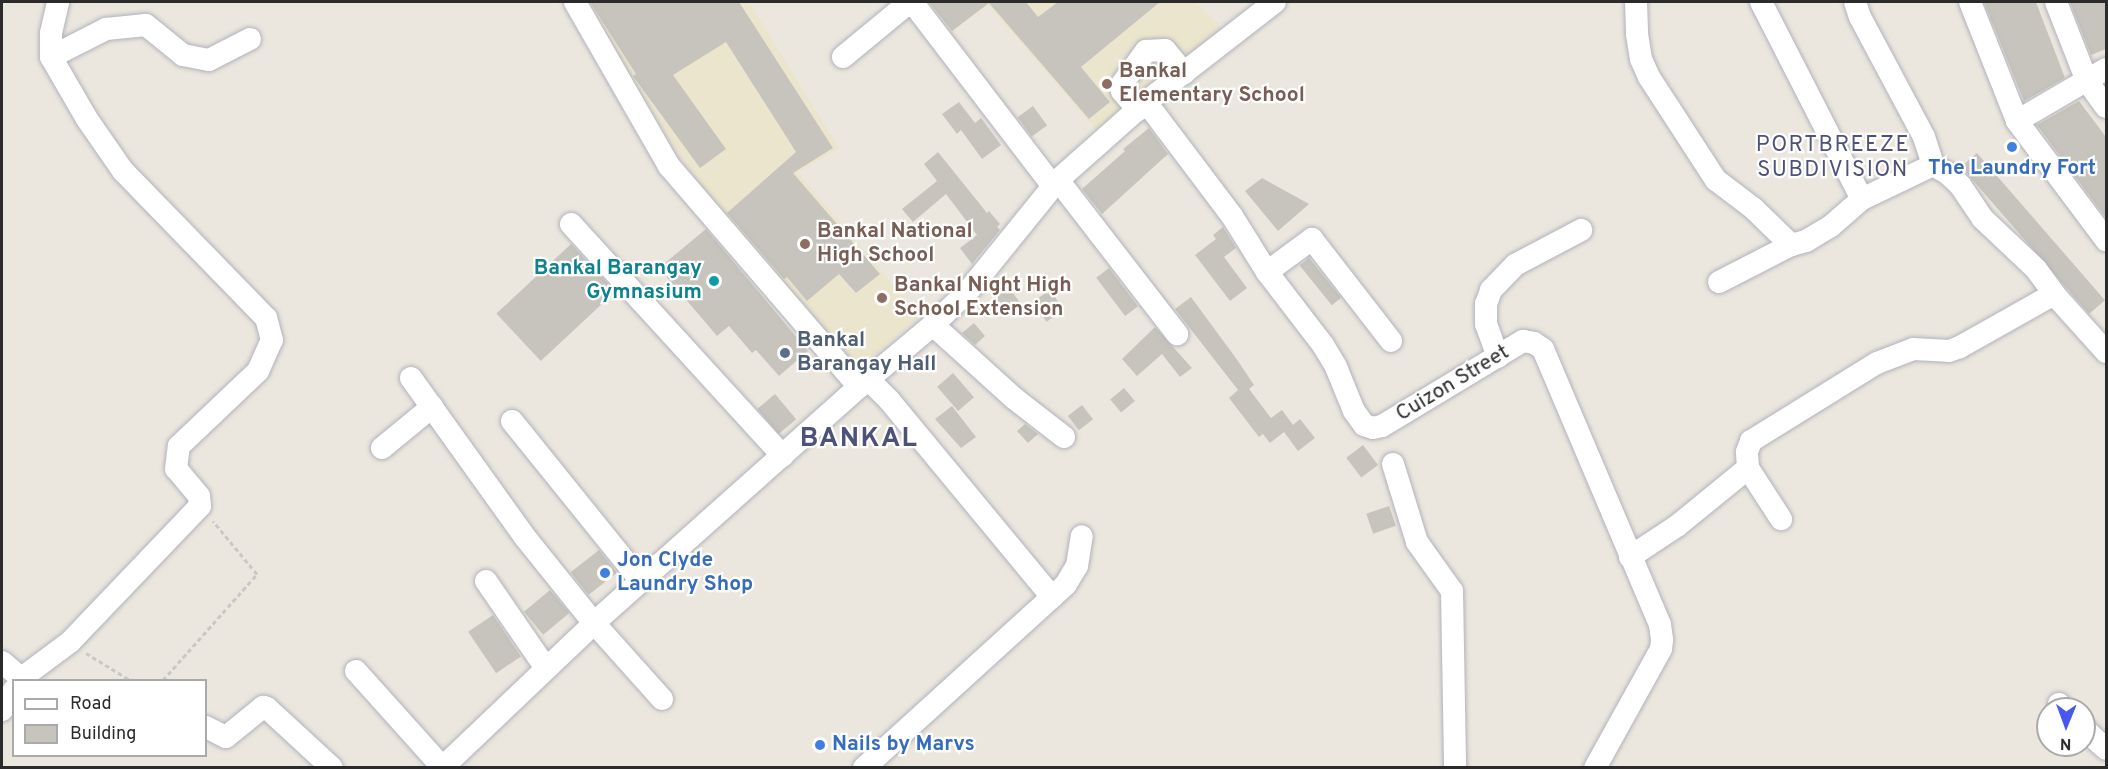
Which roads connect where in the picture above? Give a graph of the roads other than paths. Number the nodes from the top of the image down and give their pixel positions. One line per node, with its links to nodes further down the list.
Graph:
1 (575, 2): 34 (street)
2 (1275, 2): 13 (street)
3 (1636, 2): 24 (street)
4 (1761, 2): 20 (street)
5 (1855, 2): 18 (street)
6 (1970, 2): 17 (street)
7 (2056, 2): 14 (street)
8 (52, 3): 10 (street)
9 (250, 39): 10 (street)
10 (51, 57): 53 (street)
11 (843, 57): 19 (street)
12 (2106, 69): 14 (street)
13 (1184, 73): 15 (street); 15 (street, Cuizon Street)
14 (2087, 81): 16 (street); 17 (street)
15 (1142, 106): 19 (street); 25 (street, Cuizon Street)
16 (2106, 107)
17 (2017, 121): 23 (street)
18 (1933, 165): 20 (street); 27 (street)
19 (1056, 183): 28 (street); 29 (street)
20 (1862, 199): 24 (street)
21 (571, 224): 39 (street)
22 (1581, 230): 32 (street)
23 (2106, 240)
24 (1791, 245): 26 (street)
25 (1267, 272): 30 (street); 32 (street, Cuizon Street)
26 (1719, 282)
27 (2054, 294): 31 (street); 41 (street)
28 (933, 325): 34 (street); 37 (street)
29 (1177, 334)
30 (1391, 341)
31 (2106, 352)
32 (1498, 357): 44 (street, Cuizon Street)
33 (411, 378): 35 (street)
34 (863, 383): 39 (street); 47 (street)
35 (432, 407): 38 (street); 48 (street)
36 (512, 421): 46 (street)
37 (1064, 437)
38 (382, 448)
39 (783, 456): 46 (street)
40 (1393, 464): 61 (street)
41 (1748, 468): 42 (street); 44 (street)
42 (1781, 519)
43 (1082, 536): 47 (street)
44 (1630, 557): 62 (street, Cuizon Street)
45 (486, 581): 50 (street)
46 (641, 581): 48 (street)
47 (1052, 597): 60 (street)
48 (594, 622): 50 (street); 55 (street)
49 (2, 662): 52 (street)
50 (545, 667): 58 (street)
51 (356, 671): 58 (street)
52 (15, 679)
53 (23, 679)
54 (12, 693): 56 (street)
55 (662, 699)
56 (2, 710)
57 (207, 728): 59 (street)
58 (442, 767)
59 (332, 768)
60 (864, 768)
61 (1455, 768)
62 (1595, 768)

